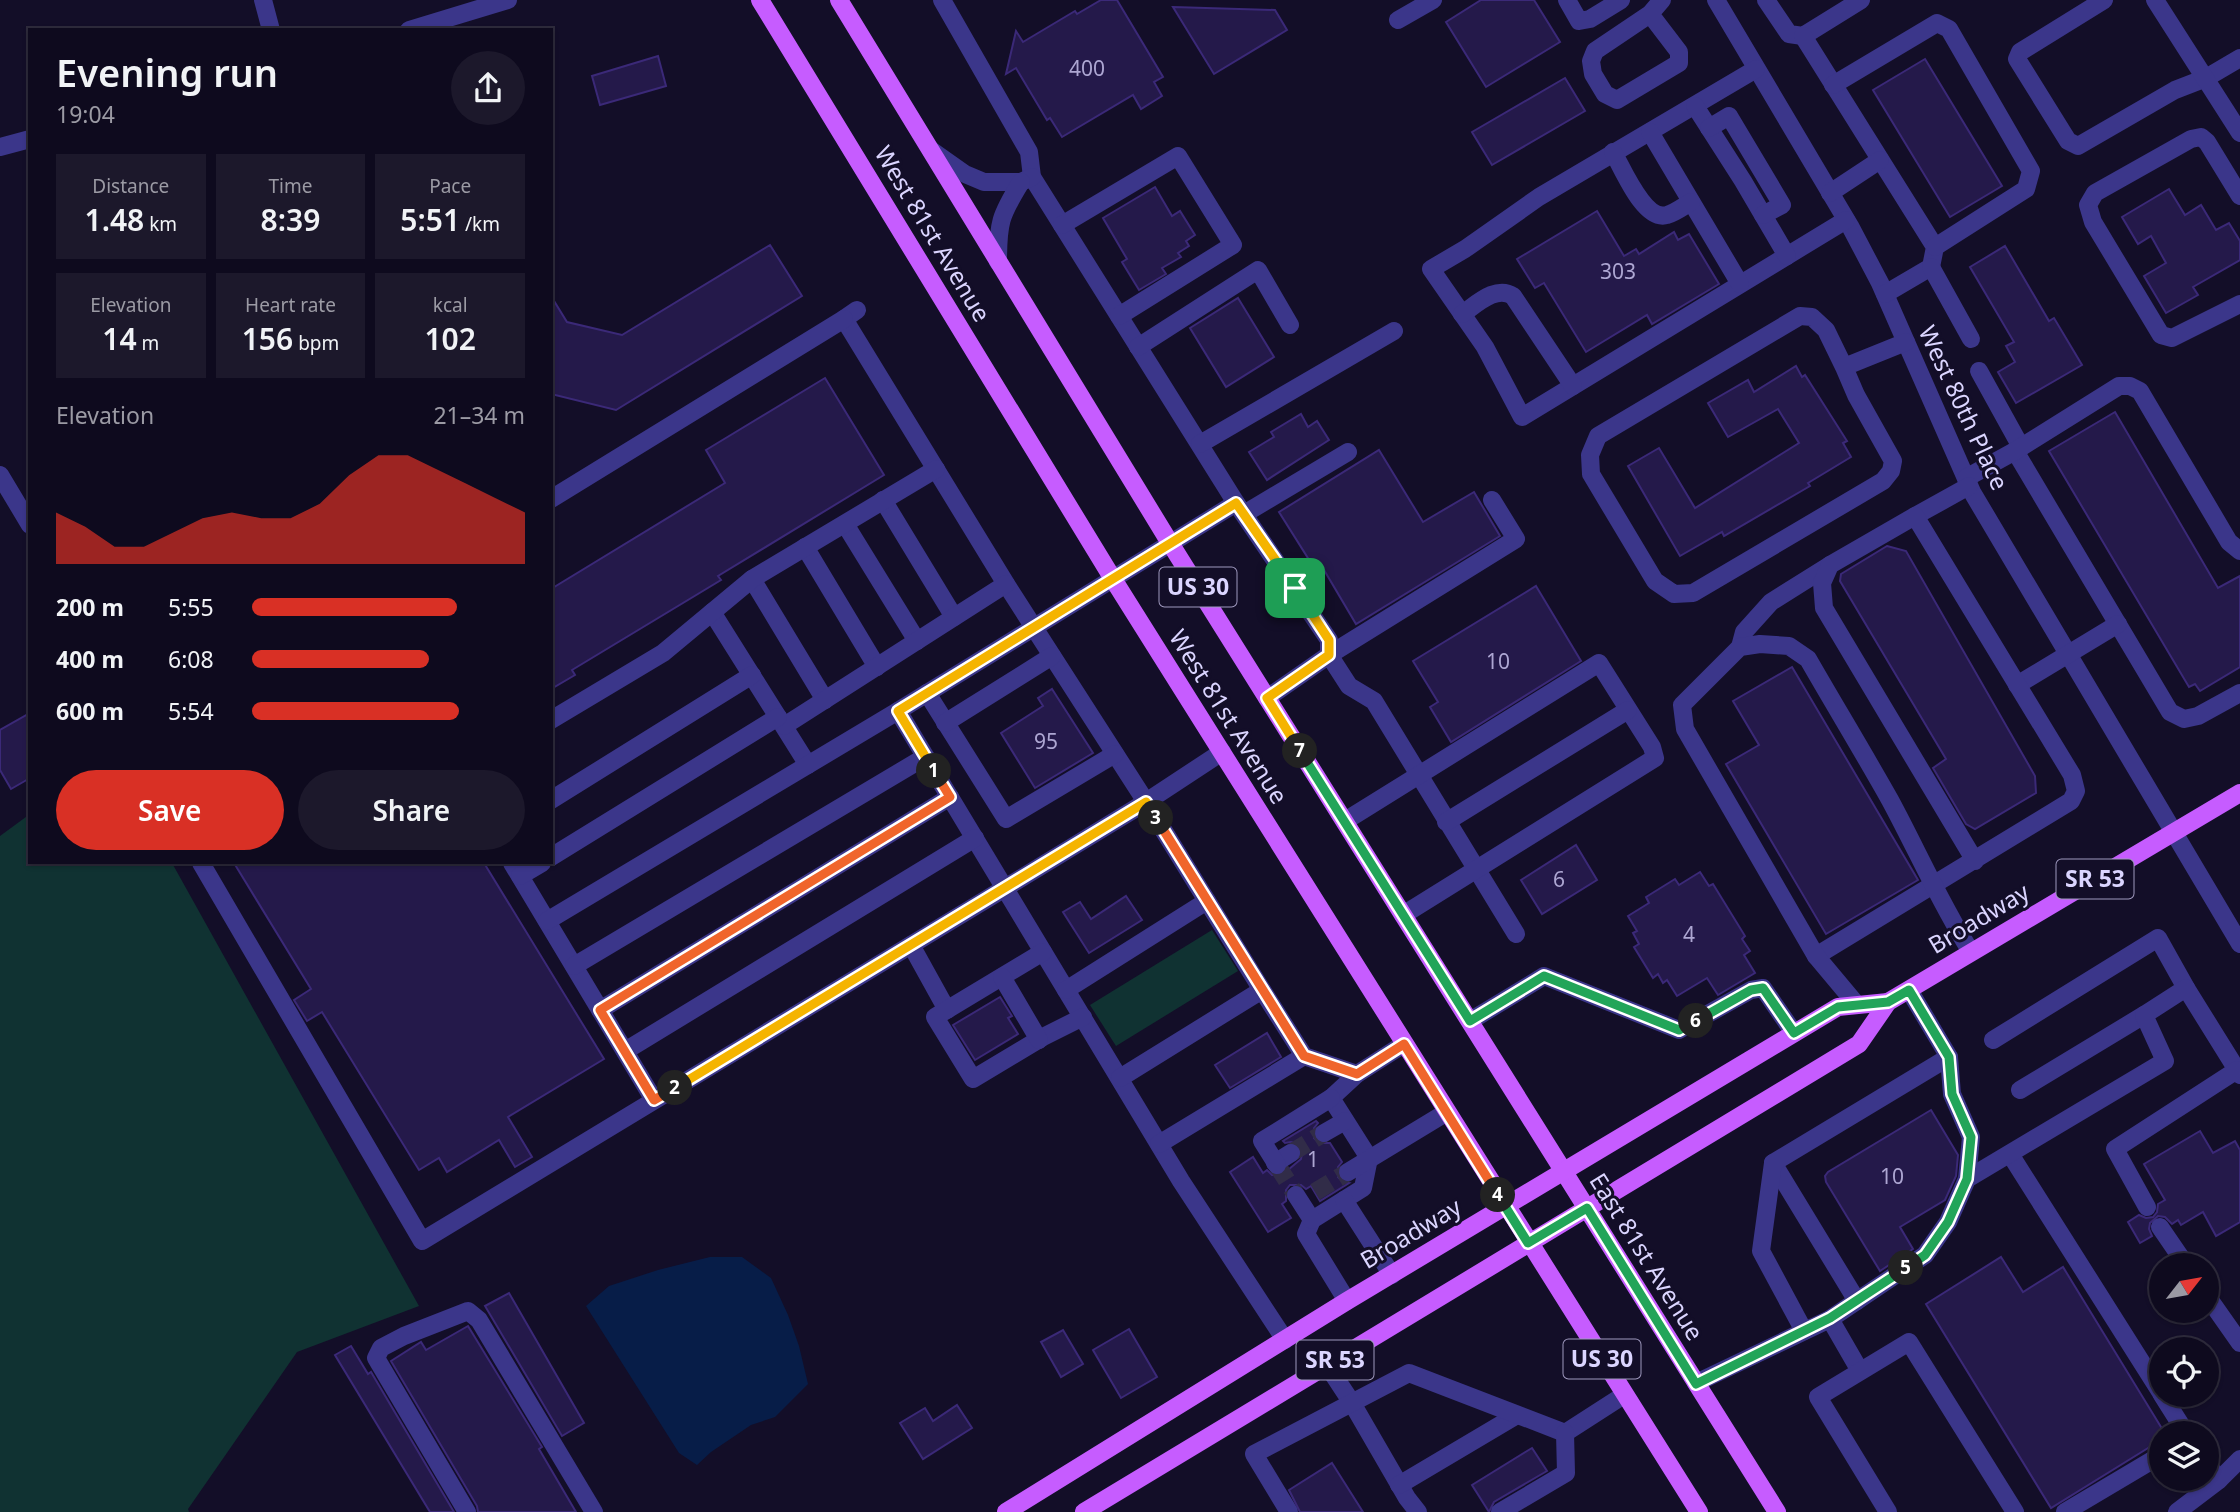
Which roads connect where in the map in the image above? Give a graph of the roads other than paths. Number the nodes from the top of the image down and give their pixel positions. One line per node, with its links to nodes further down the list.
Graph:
1 (263, 0): 16 (street)
2 (508, 0): 17 (street)
3 (760, 0): 72 (main road, West 81st Avenue / US 30)
4 (839, 0): 28 (main road, West 81st Avenue / US 30)
5 (942, 0): 31 (street)
6 (1433, 0): 15 (street)
7 (1567, 0): 8 (street)
8 (1621, 0)
9 (1716, 0): 20 (street, West 80th Place)
10 (1766, 0): 18 (street)
11 (1861, 0): 18 (street)
12 (2104, 0): 21 (street)
13 (2155, 0): 21 (street)
14 (1656, 7): 14 (street)
15 (1398, 20)
16 (270, 28)
17 (416, 28)
18 (1803, 36): 22 (street)
19 (2240, 58): 21 (street)
20 (1756, 69): 23 (street); 32 (street, West 80th Place)
21 (2206, 78): 25 (street)
22 (1833, 85): 30 (street); 37 (street)
23 (1695, 106): 24 (street); 38 (street)
24 (1650, 132): 29 (street); 34 (street)
25 (2240, 133)
26 (28, 140): 27 (street)
27 (0, 147)
28 (929, 150): 31 (street); 39 (main road, West 81st Avenue / US 30)
29 (1614, 152): 34 (street); 44 (street)
30 (1880, 160): 32 (street); 37 (street)
31 (1027, 180): 36 (street); 39 (street)
32 (1830, 193): 35 (street, West 80th Place)
33 (2240, 196): 43 (street)
34 (1691, 202): 41 (street)
35 (1846, 220): 38 (street); 42 (street, West 80th Place)
36 (1062, 225): 45 (street); 45 (street)
37 (1935, 247): 40 (street)
38 (1787, 256): 41 (street)
39 (998, 262): 67 (main road, West 81st Avenue / US 30)
40 (1930, 267): 42 (street); 48 (street)
41 (1740, 284): 53 (street)
42 (1885, 295): 49 (street, West 80th Place)
43 (2240, 304)
44 (1462, 314): 53 (street); 53 (street)
45 (1119, 316): 50 (street)
46 (1290, 325): 50 (street)
47 (1394, 331): 54 (street)
48 (1971, 339)
49 (1906, 342): 51 (street); 59 (street, West 80th Place)
50 (1138, 347): 54 (street)
51 (1844, 367): 51 (street)
52 (1979, 371): 55 (street)
53 (1573, 386)
54 (1200, 444): 63 (street)
55 (2018, 449): 59 (street); 69 (street); 76 (street)
56 (1348, 452): 63 (street)
57 (936, 469): 60 (street); 61 (street); 73 (street)
58 (0, 475): 65 (street)
59 (1967, 482): 64 (street); 80 (street, West 80th Place)
60 (553, 498)
61 (883, 500): 66 (street); 75 (street)
62 (1492, 500): 81 (street)
63 (1240, 509): 67 (street); 81 (street)
64 (1915, 516): 70 (street); 85 (street)
65 (28, 522)
66 (845, 524): 68 (street); 78 (street)
67 (1170, 543): 72 (street); 88 (main road, West 81st Avenue / US 30)
68 (805, 547): 71 (street); 83 (street)
69 (2240, 551)
70 (1830, 565): 79 (street); 109 (street)
71 (751, 579): 74 (street); 89 (street)
72 (1113, 579): 77 (street); 95 (main road, West 81st Avenue / US 30)
73 (1006, 584): 75 (street); 77 (street)
74 (712, 612): 84 (street); 92 (street)
75 (954, 617): 78 (street)
76 (2118, 624): 80 (street); 87 (street)
77 (1034, 627): 82 (street); 86 (street)
78 (917, 641): 83 (street)
79 (1740, 647): 114 (street); 124 (street)
80 (2069, 654): 85 (street); 106 (street, West 80th Place)
81 (1329, 655): 88 (street); 99 (street)
82 (1052, 656): 94 (street); 96 (street)
83 (877, 667): 89 (street)
84 (752, 675): 93 (street); 102 (street)
85 (2017, 685): 109 (street)
86 (927, 693): 91 (street); 94 (street)
87 (2240, 693)
88 (1267, 698): 104 (main road, West 81st Avenue / US 30)
89 (825, 700): 93 (street)
90 (1628, 710): 99 (street); 105 (street); 113 (street)
91 (898, 711): 97 (street); 98 (street)
92 (553, 719)
93 (781, 722): 98 (street); 108 (street)
94 (945, 723): 96 (street)
95 (1222, 752): 103 (street); 141 (main road, West 81st Avenue / US 30)
96 (1115, 754): 103 (street)
97 (925, 757): 101 (street); 125 (street)
98 (808, 765): 118 (street)
99 (1419, 777): 104 (street); 105 (street)
100 (2240, 793): 106 (main road, Broadway / SR 53)
101 (950, 797): 107 (street); 133 (street)
102 (553, 799)
103 (1146, 802): 115 (street); 116 (street)
104 (1345, 821): 117 (main road, West 81st Avenue / US 30)
105 (1446, 822): 113 (street)
106 (2174, 832): 120 (street, West 80th Place); 123 (main road, Broadway / SR 53)
107 (975, 838): 115 (street); 142 (street)
108 (553, 856)
109 (1975, 860): 114 (street)
110 (202, 864): 150 (street)
111 (538, 864): 112 (street)
112 (516, 869): 118 (street)
113 (1476, 869): 117 (street); 119 (street)
114 (1934, 885): 123 (street); 124 (street)
115 (1005, 888): 121 (street); 122 (street)
116 (1207, 901): 128 (street); 129 (street)
117 (1403, 915): 137 (main road, West 81st Avenue / US 30)
118 (547, 921): 125 (street)
119 (1516, 934)
120 (2240, 944)
121 (911, 945): 134 (street); 150 (street)
122 (1044, 952): 126 (street); 128 (street)
123 (1971, 952): 130 (main road, Broadway / SR 53)
124 (1816, 956): 132 (street)
125 (574, 966): 133 (street)
126 (1002, 977): 134 (street); 139 (street)
127 (2186, 988): 135 (street); 140 (street); 145 (street)
128 (1066, 989): 136 (street)
129 (1262, 990): 143 (street); 147 (street)
130 (1909, 990): 131 (main road, Broadway / SR 53); 144 (street)
131 (1888, 1002): 132 (main road, Broadway / SR 53); 166 (main road, Broadway / SR 53)
132 (1857, 1005): 138 (main road, Broadway / SR 53)
133 (600, 1010): 142 (street)
134 (947, 1010): 139 (street)
135 (2144, 1015): 148 (street); 155 (street)
136 (1083, 1017): 139 (street); 147 (street)
137 (1470, 1021): 138 (street); 159 (main road, West 81st Avenue / US 30)
138 (1794, 1033): 159 (main road, Broadway / SR 53)
139 (1039, 1040)
140 (1993, 1040)
141 (1404, 1044): 146 (street); 151 (main road, West 81st Avenue / US 30)
142 (625, 1051): 150 (street)
143 (1304, 1056): 146 (street); 154 (street)
144 (1949, 1057): 158 (street); 161 (street)
145 (2239, 1071): 165 (street)
146 (1357, 1074): 149 (street)
147 (1120, 1078): 154 (street)
148 (2020, 1090)
149 (1331, 1098): 152 (street); 157 (street)
150 (654, 1100)
151 (1447, 1112): 156 (street); 164 (main road, West 81st Avenue / US 30)
152 (1345, 1121): 153 (street); 156 (street)
153 (1324, 1133)
154 (1159, 1144): 177 (street)
155 (2010, 1154): 161 (street); 181 (street)
156 (1369, 1158): 160 (street); 163 (street)
157 (1281, 1160)
158 (1773, 1163): 173 (street); 176 (street)
159 (1564, 1170): 164 (main road, Broadway / SR 53); 166 (main road, East 81st Avenue / US 30)
160 (1348, 1172)
161 (1967, 1179): 173 (street)
162 (1304, 1196): 167 (street)
163 (1344, 1200): 167 (street); 171 (street)
164 (1505, 1206): 169 (main road, US 30); 171 (main road, Broadway / SR 53)
165 (2147, 1207)
166 (1587, 1208): 169 (main road, Broadway / SR 53); 182 (main road, East 81st Avenue / US 30)
167 (1311, 1220): 172 (street)
168 (2160, 1227): 170 (street)
169 (1528, 1243): 179 (main road, Broadway / SR 53); 183 (main road, US 30)
170 (2178, 1253)
171 (1392, 1275): 172 (main road, Broadway / SR 53)
172 (1347, 1301): 177 (main road, Broadway / SR 53)
173 (1857, 1301): 175 (street)
174 (2219, 1313): 178 (street)
175 (1830, 1318): 176 (street); 180 (street)
176 (1804, 1331): 182 (street)
177 (1286, 1340): 192 (main road, Broadway / SR 53)
178 (2240, 1343)
179 (1326, 1365): 184 (street); 196 (main road, Broadway / SR 53)
180 (1860, 1371): 202 (street); 203 (street)
181 (2149, 1373)
182 (1696, 1384): 201 (main road, East 81st Avenue / US 30)
183 (1624, 1395): 186 (street); 200 (main road, US 30)
184 (1352, 1404): 185 (street); 190 (street); 197 (street)
185 (1517, 1415): 186 (street); 190 (street)
186 (1565, 1433): 199 (street)
187 (2240, 1459): 189 (street)
188 (2149, 1462): 204 (street)
189 (2219, 1480)
190 (1399, 1485): 198 (street)
191 (2205, 1491): 205 (street)
192 (1021, 1506): 195 (main road, Broadway / SR 53)
193 (467, 1512): 194 (street)
194 (594, 1512)
195 (1006, 1512)
196 (1084, 1512)
197 (1290, 1512)
198 (1418, 1512)
199 (1500, 1512)
200 (1699, 1512)
201 (1777, 1512)
202 (1888, 1512)
203 (2015, 1512)
204 (2066, 1512)
205 (2177, 1512)

